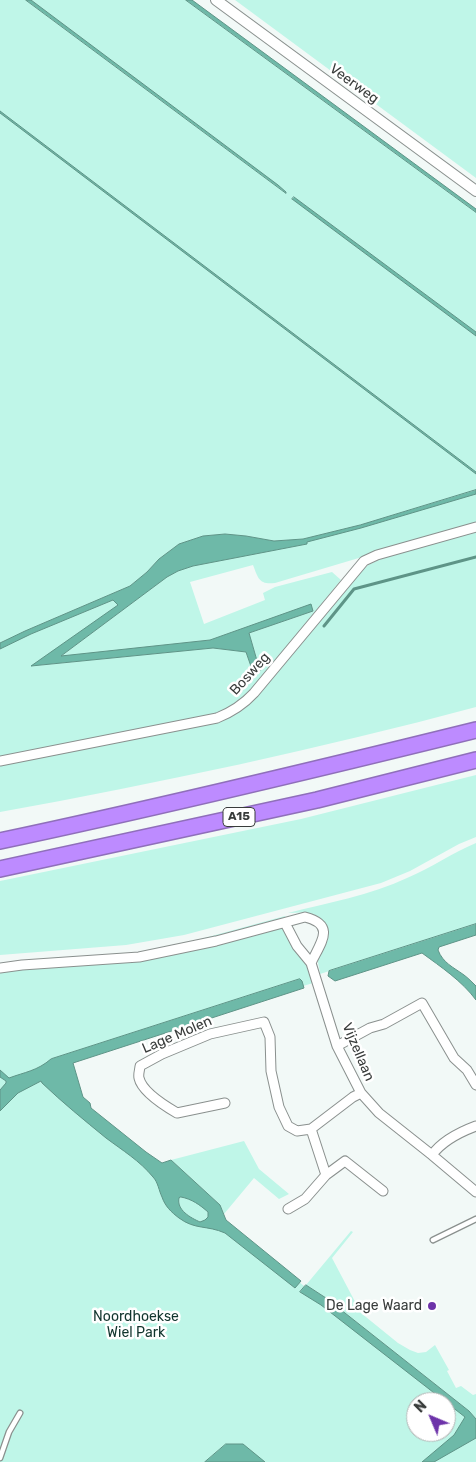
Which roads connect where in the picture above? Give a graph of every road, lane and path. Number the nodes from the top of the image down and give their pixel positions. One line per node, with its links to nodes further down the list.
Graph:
1 (216, 0): 2 (street, Veerweg)
2 (476, 191)
3 (476, 526): 6 (street, Bosweg)
4 (476, 730): 7 (highway, A15)
5 (476, 760): 10 (highway, A15)
6 (0, 761)
7 (102, 819): 8 (highway, A15); 9 (highway, A15)
8 (0, 830)
9 (0, 841)
10 (0, 869)
11 (285, 923): 12 (street, Vijzellaan); 12 (street); 13 (street)
12 (311, 962): 14 (street, Vijzellaan)
13 (0, 968)
14 (337, 1046): 15 (street); 16 (street, Vijzellaan)
15 (476, 1085)
16 (361, 1093): 19 (street); 20 (street, Vijzellaan)
17 (225, 1103): 19 (street, Lage Molen)
18 (476, 1126): 20 (street)
19 (310, 1129): 21 (street)
20 (432, 1155): 23 (street, Vijzellaan)
21 (326, 1175): 22 (street); 24 (street)
22 (383, 1191)
23 (476, 1192)
24 (288, 1209)
25 (476, 1219): 26 (lane)
26 (433, 1240)
27 (20, 1413): 28 (lane)
28 (0, 1458)

